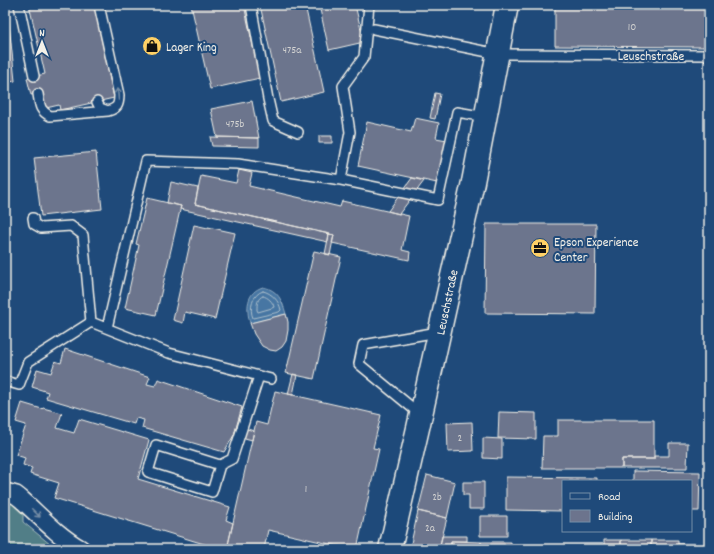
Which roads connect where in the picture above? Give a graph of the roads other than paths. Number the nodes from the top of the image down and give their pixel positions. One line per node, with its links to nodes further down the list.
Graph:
1 (20, 5): 9 (lane)
2 (99, 5): 12 (lane, one-way to 2)
3 (251, 5): 14 (lane)
4 (369, 5): 15 (lane)
5 (507, 5): 7 (street, Leuschstraße)
6 (374, 29): 7 (lane)
7 (498, 54): 8 (lane, Leuschstraße); 13 (street, Leuschstraße)
8 (709, 55)
9 (34, 76)
10 (38, 94): 12 (lane)
11 (97, 102): 12 (lane)
12 (108, 111)
13 (486, 117): 15 (lane); 19 (street, Leuschstraße)
14 (298, 132)
15 (342, 180): 18 (lane)
16 (33, 218): 17 (lane)
17 (91, 322): 18 (lane); 22 (lane)
18 (107, 328): 20 (lane)
19 (440, 332): 23 (street, Leuschstraße); 23 (lane)
20 (259, 376): 21 (lane); 24 (lane)
21 (271, 379)
22 (5, 381)
23 (421, 416): 27 (street, Leuschstraße)
24 (220, 465): 24 (lane)
25 (5, 492): 26 (street, one-way to 26)
26 (81, 549)
27 (390, 549)

